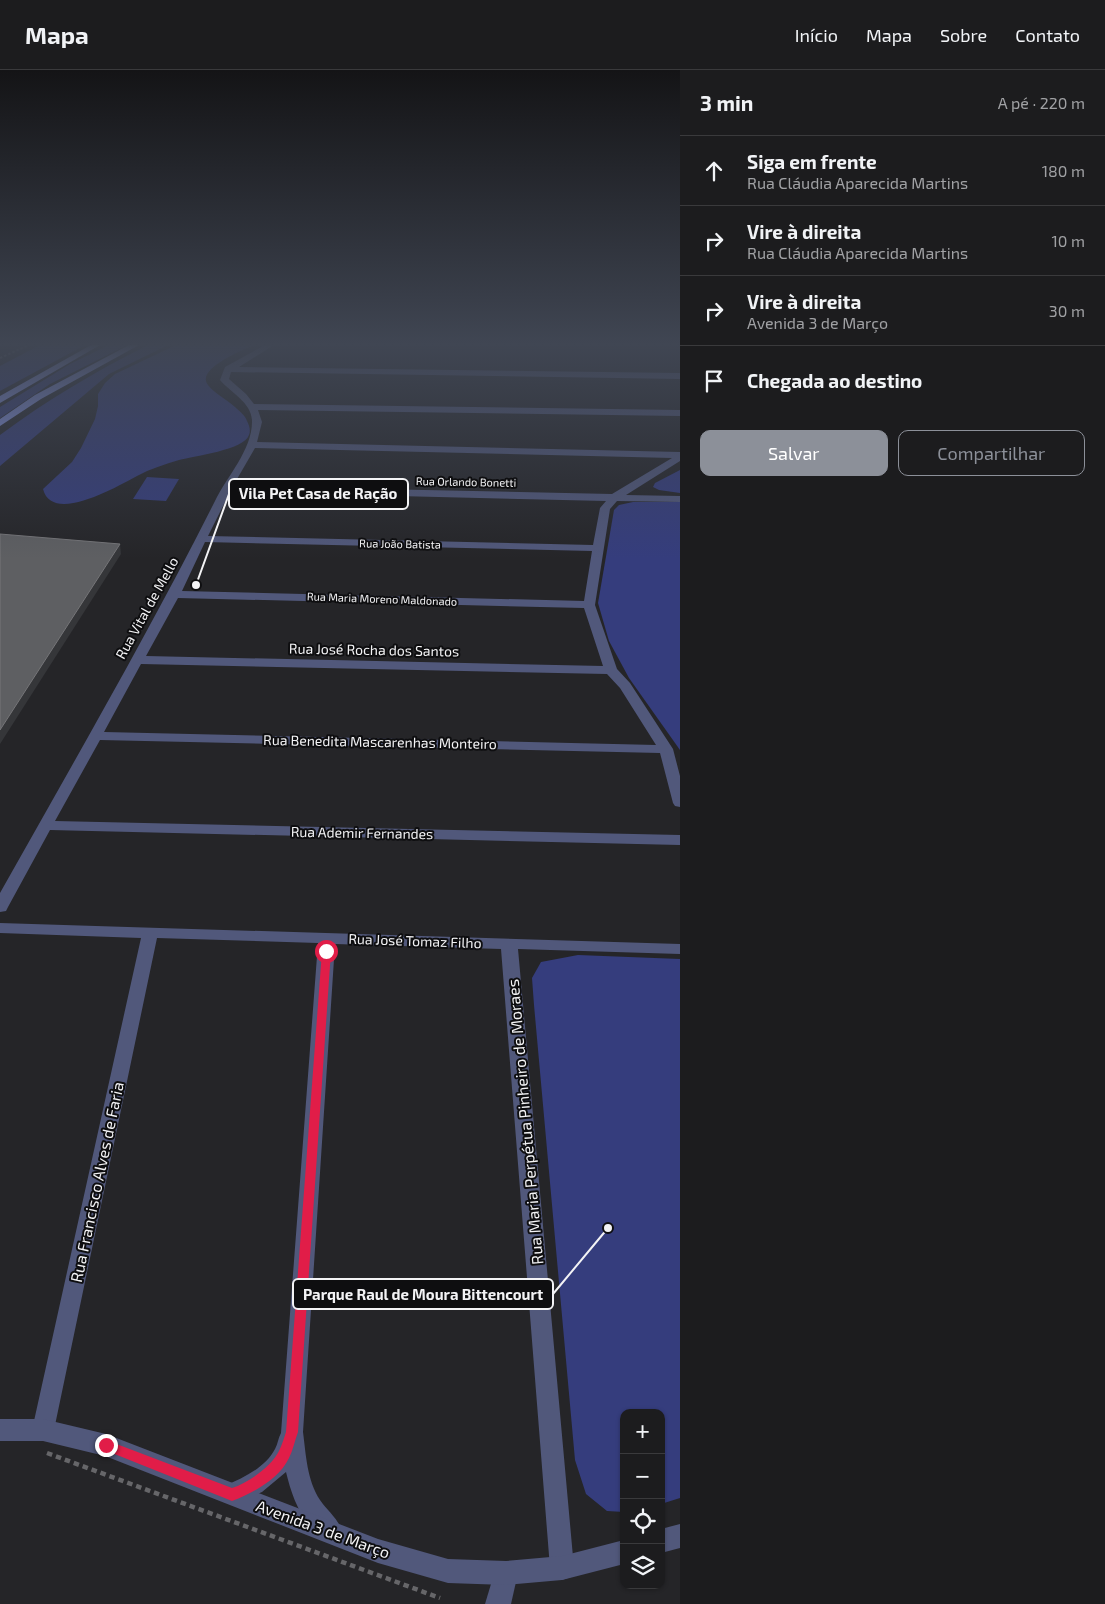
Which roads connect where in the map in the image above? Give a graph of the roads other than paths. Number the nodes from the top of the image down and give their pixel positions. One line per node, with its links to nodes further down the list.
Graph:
1 (255, 417): 2 (street, Rua Vital de Mello)
2 (252, 445): 3 (street); 6 (street, Rua Vital de Mello)
3 (633, 454): 4 (street); 5 (street)
4 (680, 456): 5 (street)
5 (663, 468): 7 (street)
6 (226, 490): 7 (street, Rua Orlando Bonetti); 9 (street, Rua Vital de Mello)
7 (615, 497): 8 (street, Rua Orlando Bonetti); 10 (street)
8 (680, 499)
9 (202, 539): 10 (street, Rua João Batista); 11 (street, Rua Vital de Mello)
10 (598, 548): 12 (street)
11 (174, 594): 12 (street, Rua Maria Moreno Maldonado); 13 (street, Rua Vital de Mello)
12 (590, 605): 14 (street)
13 (136, 660): 14 (street, Rua José Rocha dos Santos); 15 (street, Rua Vital de Mello)
14 (611, 670): 16 (street)
15 (94, 736): 16 (street, Rua Benedita Mascarenhas Monteiro); 18 (street, Rua Vital de Mello)
16 (666, 749): 17 (street)
17 (680, 803)
18 (44, 826): 19 (street, Rua Ademir Fernandes); 20 (street, Rua Vital de Mello)
19 (680, 840)
20 (0, 907)
21 (0, 928): 22 (street, Rua José Tomaz Filho)
22 (150, 933): 23 (street, Rua José Tomaz Filho); 28 (street, Rua Francisco Alves de Faria)
23 (327, 938): 24 (street, Rua José Tomaz Filho); 27 (street)
24 (509, 944): 25 (street, Rua José Tomaz Filho); 34 (street, Rua Maria Perpétua Pinheiro de Moraes)
25 (680, 949)
26 (0, 1430): 28 (street, Avenida 3 de Março)
27 (292, 1432): 29 (street); 30 (street)
28 (40, 1440): 29 (street, Avenida 3 de Março)
29 (232, 1494): 30 (street, Avenida 3 de Março)
30 (340, 1536): 35 (street, Avenida 3 de Março)
31 (680, 1536): 32 (street)
32 (665, 1541)
33 (620, 1553): 34 (street, Avenida 3 de Março)
34 (562, 1568): 35 (street, Avenida 3 de Março)
35 (506, 1574): 36 (street)
36 (498, 1604)

